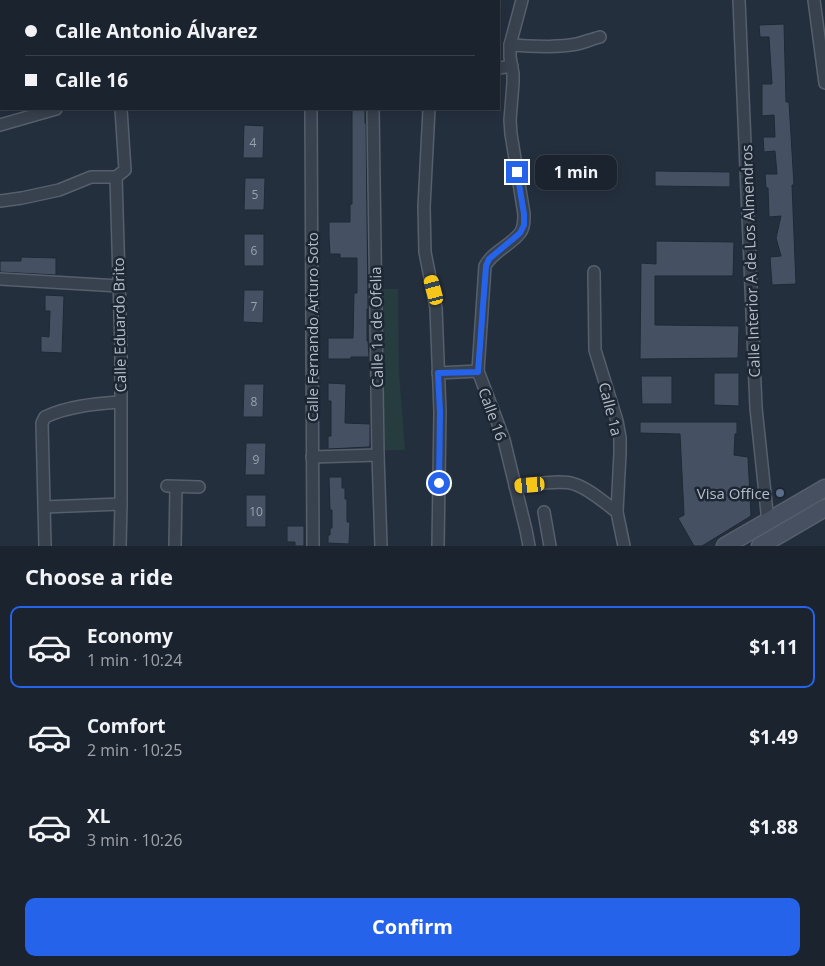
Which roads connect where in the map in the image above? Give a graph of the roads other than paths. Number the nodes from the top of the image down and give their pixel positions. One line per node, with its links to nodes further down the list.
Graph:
1 (522, 0): 5 (street, Calle 16)
2 (739, 0): 33 (street, Calle Interior A de Los Almendros)
3 (814, 0): 8 (street)
4 (600, 36): 5 (street)
5 (510, 45): 6 (street, Calle 16)
6 (512, 66): 7 (street); 20 (street, Calle 16)
7 (500, 68)
8 (825, 83)
9 (52, 110): 14 (street)
10 (121, 110): 15 (street, Calle Eduardo Brito)
11 (311, 110): 24 (street, Calle Fernando Arturo Soto)
12 (373, 110): 23 (street, Calle 1a de Ofelia)
13 (429, 110): 21 (street)
14 (0, 125)
15 (116, 177): 16 (street); 19 (street, Calle Eduardo Brito)
16 (0, 201)
17 (594, 272): 32 (street, Calle 1a)
18 (0, 279): 19 (street)
19 (119, 286): 22 (street, Calle Eduardo Brito)
20 (478, 372): 21 (street); 26 (street, Calle 16)
21 (438, 373): 39 (street)
22 (120, 402): 28 (street, Calle Eduardo Brito); 29 (street)
23 (378, 455): 24 (street); 38 (street, Calle 1a de Ofelia)
24 (312, 457): 37 (street, Calle Fernando Arturo Soto)
25 (199, 486): 36 (street)
26 (514, 486): 32 (street); 40 (street, Calle 16)
27 (825, 488): 33 (main road)
28 (121, 504): 29 (street); 35 (street, Calle Eduardo Brito)
29 (44, 507): 34 (street)
30 (825, 508): 44 (main road)
31 (544, 512): 41 (street)
32 (617, 512): 42 (street, Calle 1a)
33 (768, 522): 43 (main road)
34 (45, 546)
35 (120, 546)
36 (175, 546)
37 (313, 546)
38 (381, 546)
39 (438, 546)
40 (529, 546)
41 (550, 546)
42 (624, 546)
43 (725, 546)
44 (760, 546)

